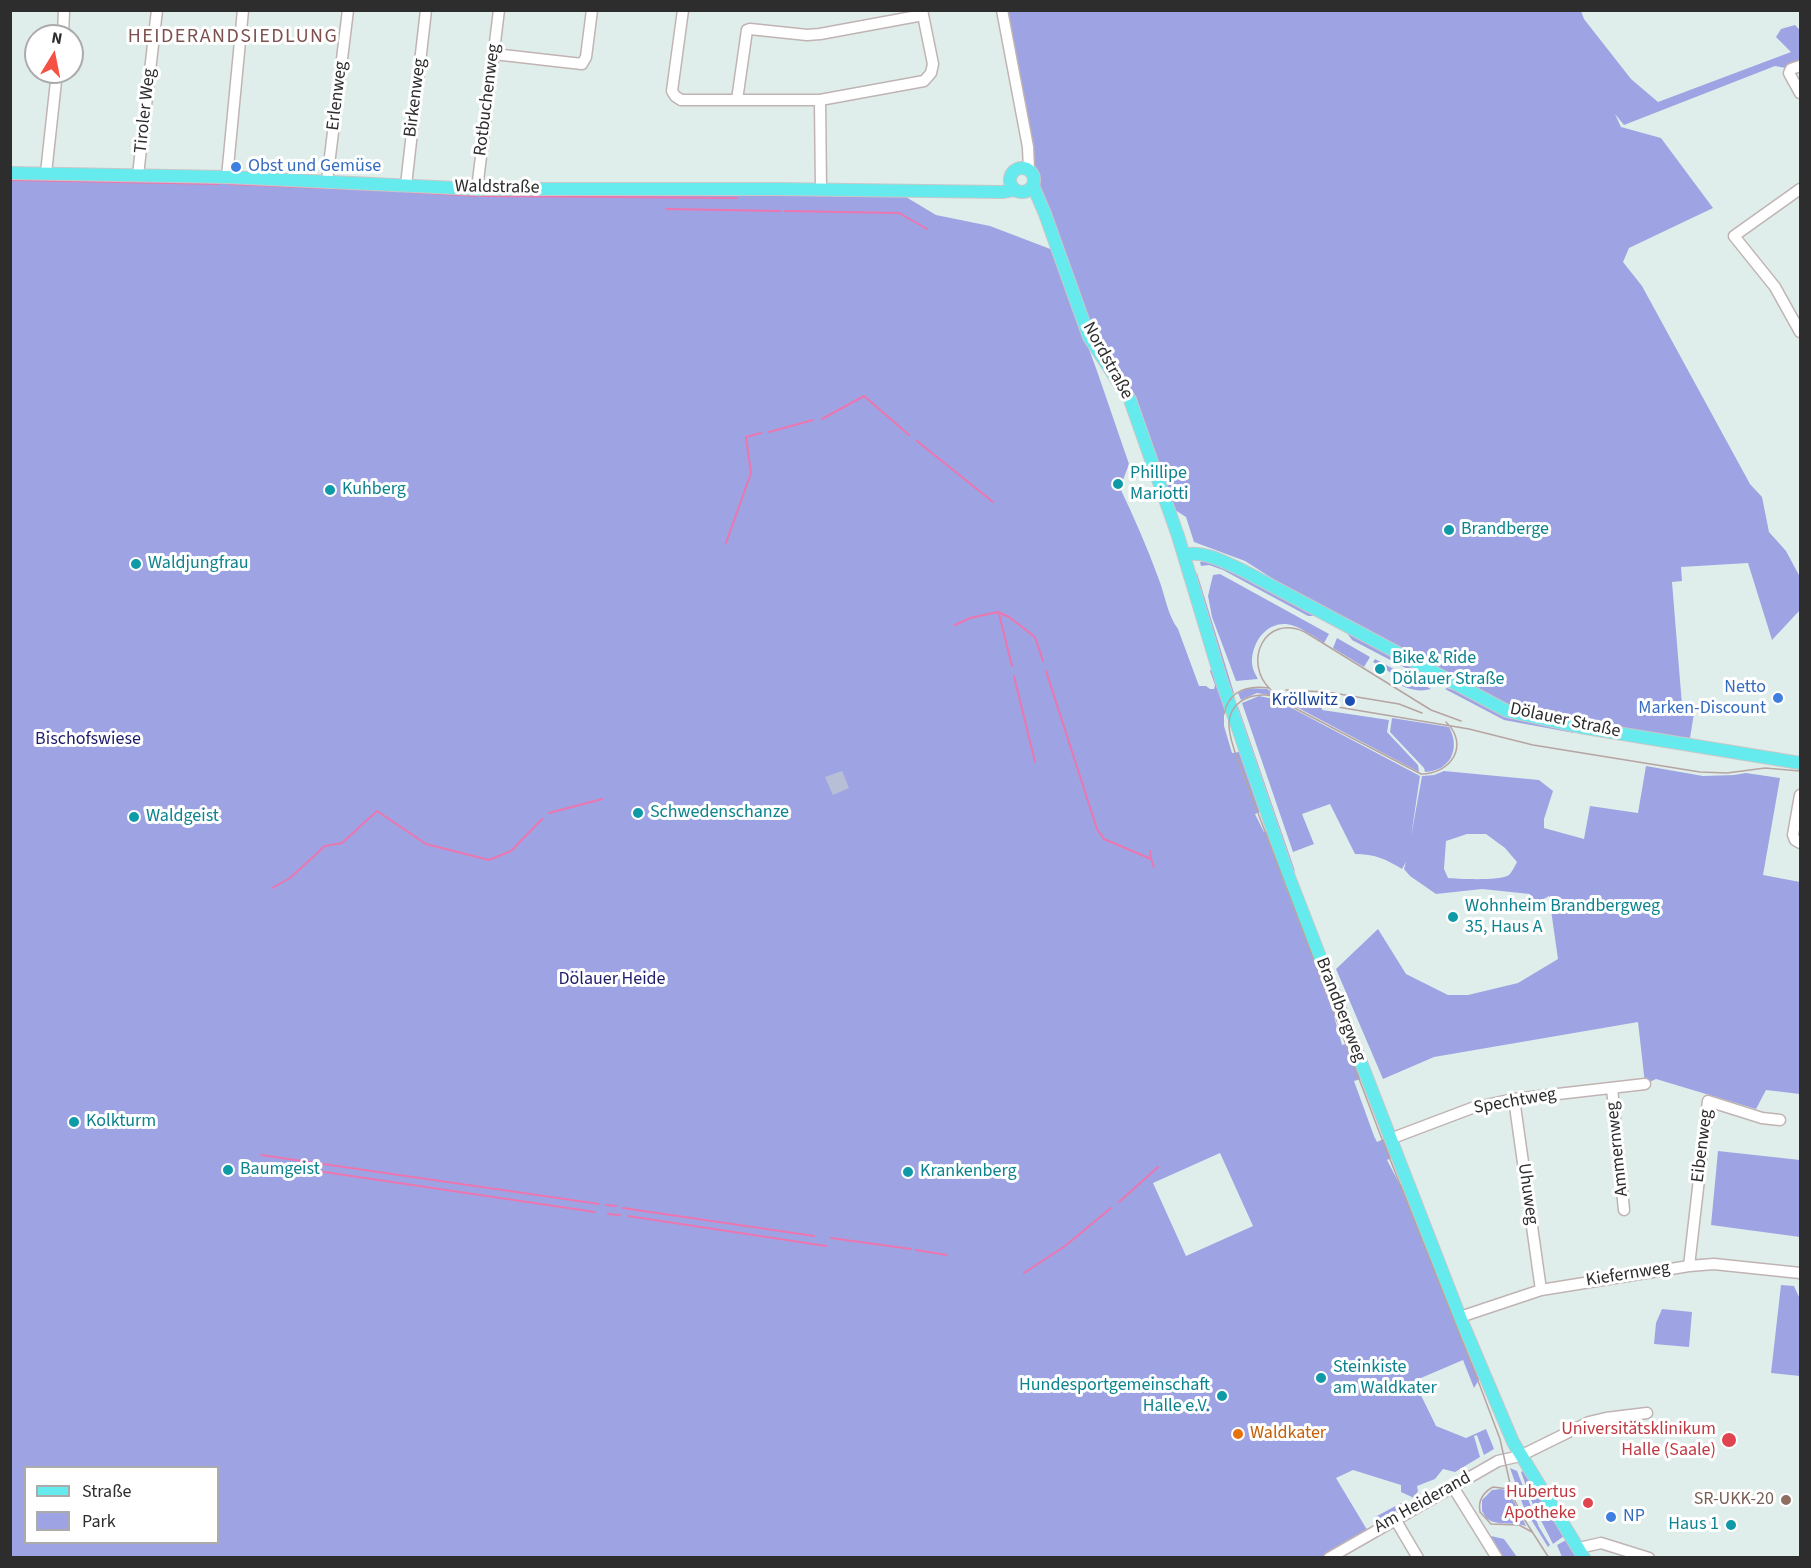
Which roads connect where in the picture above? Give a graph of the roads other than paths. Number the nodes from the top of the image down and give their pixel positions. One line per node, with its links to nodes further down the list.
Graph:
1 (156, 10): 19 (street, Tiroler Weg)
2 (243, 10): 20 (street)
3 (348, 10): 21 (street, Erlenweg)
4 (426, 10): 22 (street, Birkenweg)
5 (499, 10): 10 (street, Rotbuchenweg)
6 (592, 10): 10 (street)
7 (683, 10): 14 (street)
8 (1002, 10): 16 (street, Nordstraße)
9 (923, 13): 14 (street); 15 (street)
10 (494, 54): 24 (street, Rotbuchenweg)
11 (1796, 67): 13 (street)
12 (56, 84): 18 (street)
13 (1800, 93)
14 (737, 100): 15 (street)
15 (820, 100): 26 (street)
16 (1024, 169): 23 (main road); 23 (main road, Nordstraße)
17 (10, 172): 18 (main road, Waldstraße)
18 (46, 173): 19 (main road, Waldstraße)
19 (138, 175): 20 (main road, Waldstraße)
20 (227, 177): 21 (main road, Waldstraße)
21 (327, 182): 22 (main road, Waldstraße)
22 (406, 185): 24 (main road, Waldstraße)
23 (1020, 188): 26 (main road, Waldstraße); 28 (main road, Nordstraße)
24 (477, 189): 26 (main road, Waldstraße)
25 (1800, 189): 27 (street)
26 (821, 190)
27 (1800, 332)
28 (1184, 555): 29 (main road, Dölauer Straße); 36 (main road, Brandbergweg)
29 (1800, 763)
30 (1800, 795): 31 (street)
31 (1800, 843)
32 (1645, 1084): 33 (street, Spechtweg)
33 (1612, 1088): 34 (street, Spechtweg); 37 (street, Ammernweg)
34 (1514, 1099): 36 (street, Spechtweg); 40 (street, Uhuweg)
35 (1780, 1120): 38 (street, Eibenweg)
36 (1390, 1139): 41 (main road, Brandbergweg)
37 (1624, 1210)
38 (1689, 1266): 39 (street, Kiefernweg); 40 (street, Kiefernweg)
39 (1800, 1273)
40 (1541, 1290): 41 (street, Kiefernweg)
41 (1460, 1317): 43 (main road, Brandbergweg)
42 (1647, 1413): 43 (street, Am Heiderand)
43 (1520, 1456): 44 (street, Am Heiderand); 46 (main road, Brandbergweg)
44 (1453, 1487): 45 (street, Am Heiderand); 49 (street)
45 (1395, 1519): 47 (street, Am Heiderand); 48 (street)
46 (1582, 1553): 50 (street)
47 (1329, 1557)
48 (1418, 1557)
49 (1497, 1557)
50 (1649, 1557)

